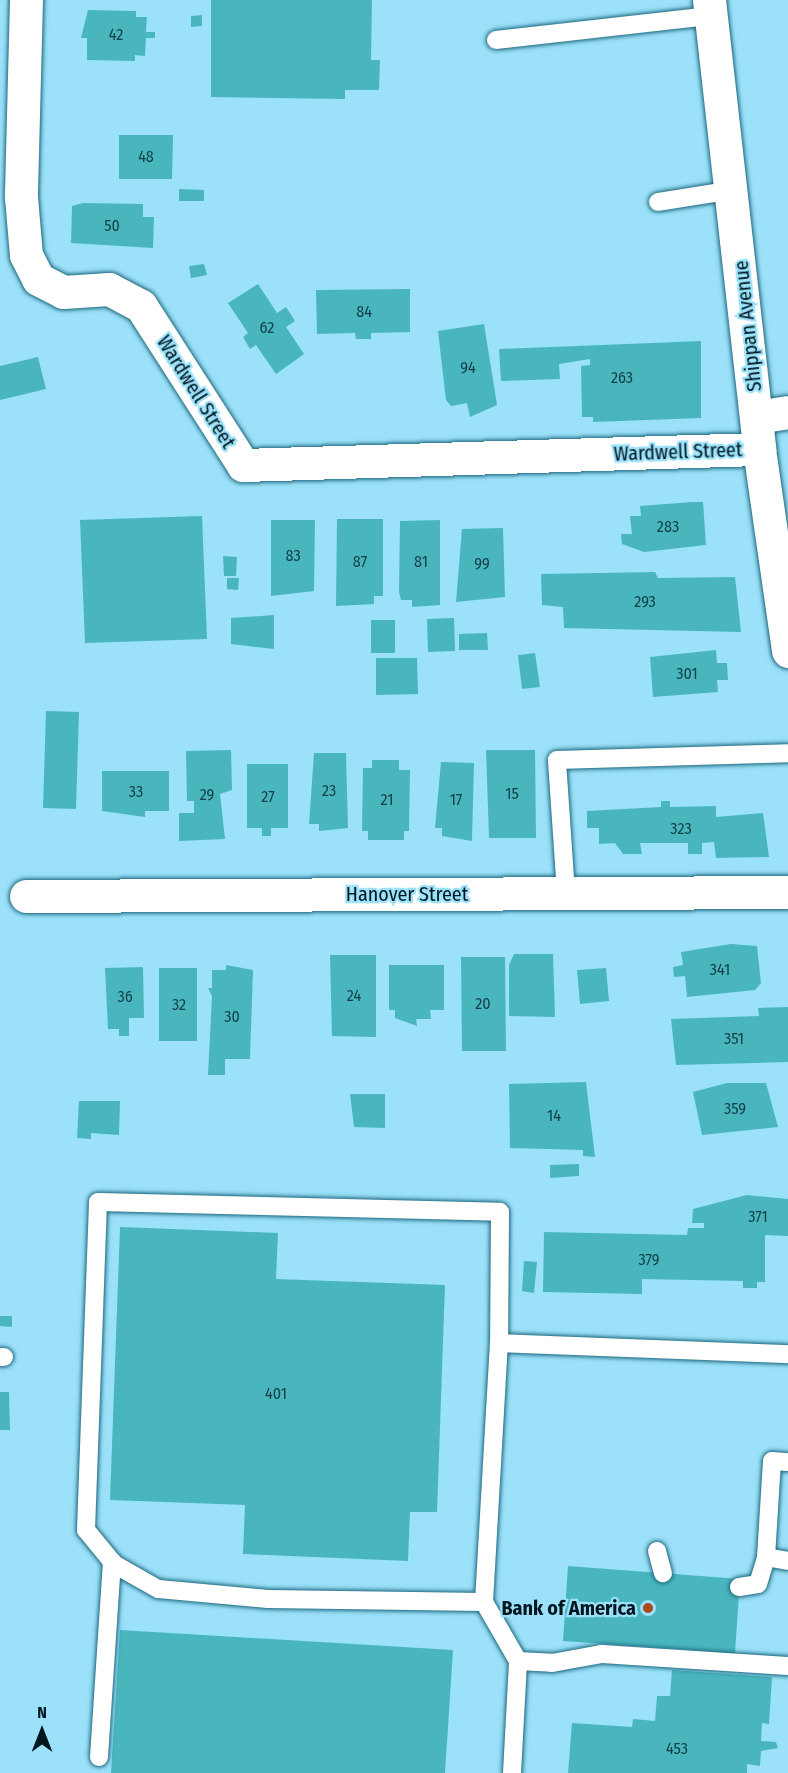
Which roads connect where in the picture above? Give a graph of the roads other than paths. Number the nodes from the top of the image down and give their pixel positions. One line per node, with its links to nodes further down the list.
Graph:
1 (26, 0): 7 (street, Wardwell Street)
2 (710, 8): 3 (lane); 4 (street, Shippan Avenue)
3 (496, 40)
4 (733, 190): 5 (lane); 6 (street, Shippan Avenue)
5 (658, 202)
6 (772, 414): 7 (street, Shippan Avenue)
7 (759, 449): 8 (street, Shippan Avenue)
8 (788, 651)
9 (788, 753): 11 (lane)
10 (788, 892): 11 (street, Hanover Street)
11 (566, 893): 12 (street, Hanover Street)
12 (26, 896)
13 (499, 1343): 14 (lane); 18 (lane); 22 (lane)
14 (788, 1354)
15 (788, 1461): 17 (lane)
16 (657, 1551): 20 (lane)
17 (766, 1557): 19 (lane); 21 (lane)
18 (112, 1561): 22 (lane); 25 (lane)
19 (788, 1561)
20 (663, 1573)
21 (740, 1587)
22 (484, 1602): 23 (lane)
23 (518, 1661): 24 (lane); 26 (lane)
24 (788, 1666)
25 (99, 1757)
26 (513, 1773)

